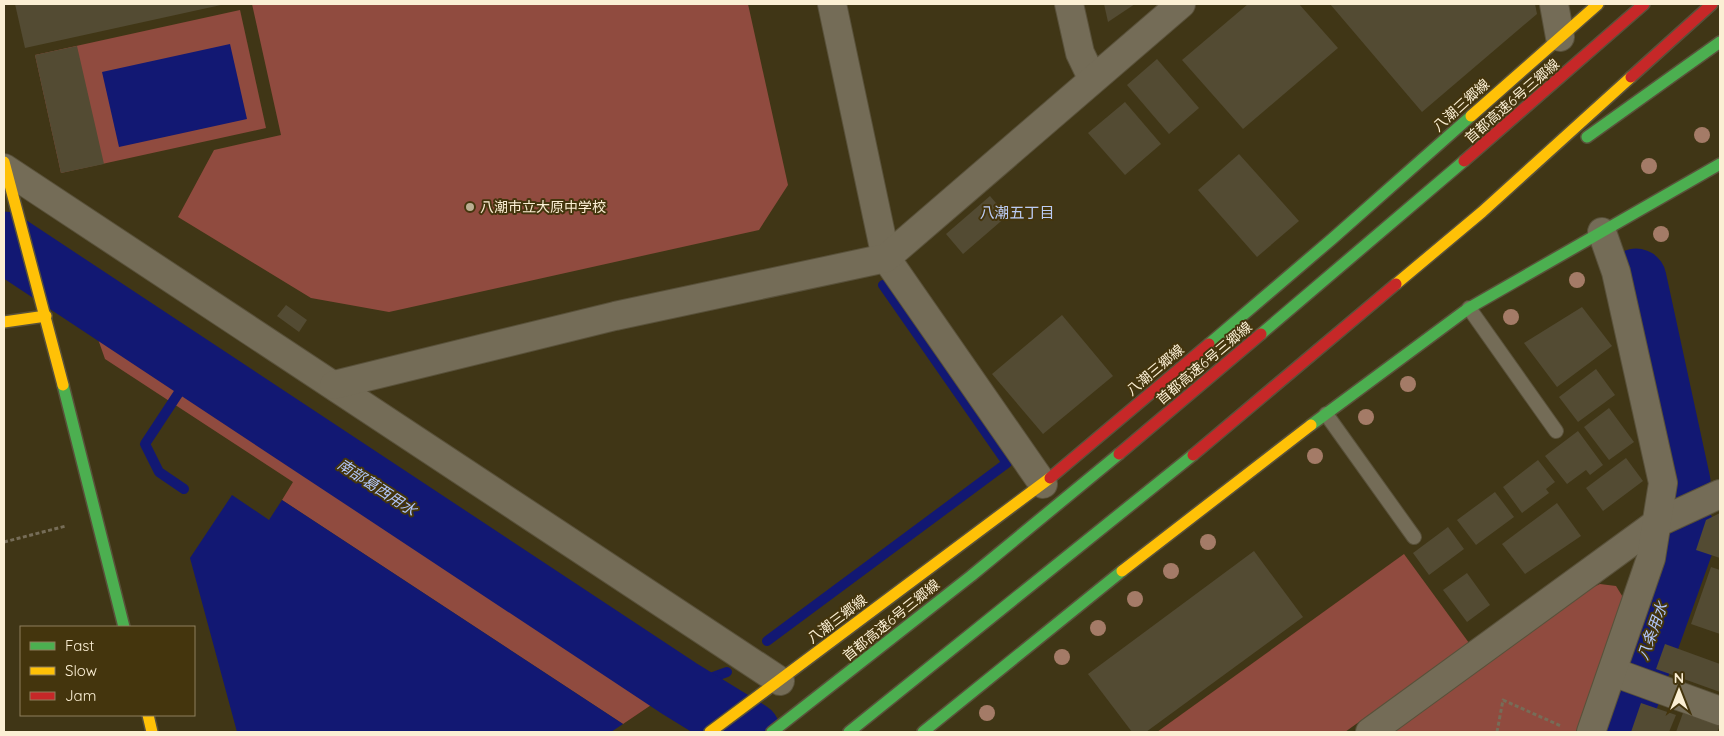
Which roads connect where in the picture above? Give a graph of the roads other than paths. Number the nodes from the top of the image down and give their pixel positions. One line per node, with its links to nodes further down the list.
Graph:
1 (832, 4): 15 (street)
2 (1069, 4): 10 (street)
3 (1181, 4): 10 (street)
4 (1554, 4): 8 (street)
5 (1598, 4): 8 (main road, 八潮三郷線)
6 (1644, 4): 34 (main road, 首都高速6号三郷線)
7 (1712, 4): 13 (main road)
8 (1560, 37): 22 (main road, 八潮三郷線)
9 (1720, 42): 13 (main road)
10 (1092, 78): 15 (street)
11 (1720, 164): 14 (main road)
12 (4, 166): 17 (main road); 19 (street)
13 (1482, 212): 35 (main road)
14 (1602, 232): 16 (main road); 24 (street)
15 (886, 258): 19 (street); 22 (street)
16 (1468, 308): 20 (main road); 21 (lane)
17 (46, 316): 18 (main road); 26 (main road)
18 (4, 322)
19 (334, 385): 28 (street)
20 (1326, 414): 25 (lane); 36 (main road)
21 (1556, 431)
22 (1043, 484): 28 (main road, 八潮三郷線)
23 (1720, 494): 24 (street)
24 (1657, 523): 27 (street); 37 (street)
25 (1414, 537)
26 (124, 626)
27 (1613, 672): 29 (street); 31 (street)
28 (780, 681): 33 (main road, 八潮三郷線)
29 (1720, 711)
30 (148, 716): 32 (main road)
31 (1578, 730)
32 (152, 732)
33 (710, 732)
34 (772, 732)
35 (849, 732)
36 (923, 732)
37 (1370, 732)

